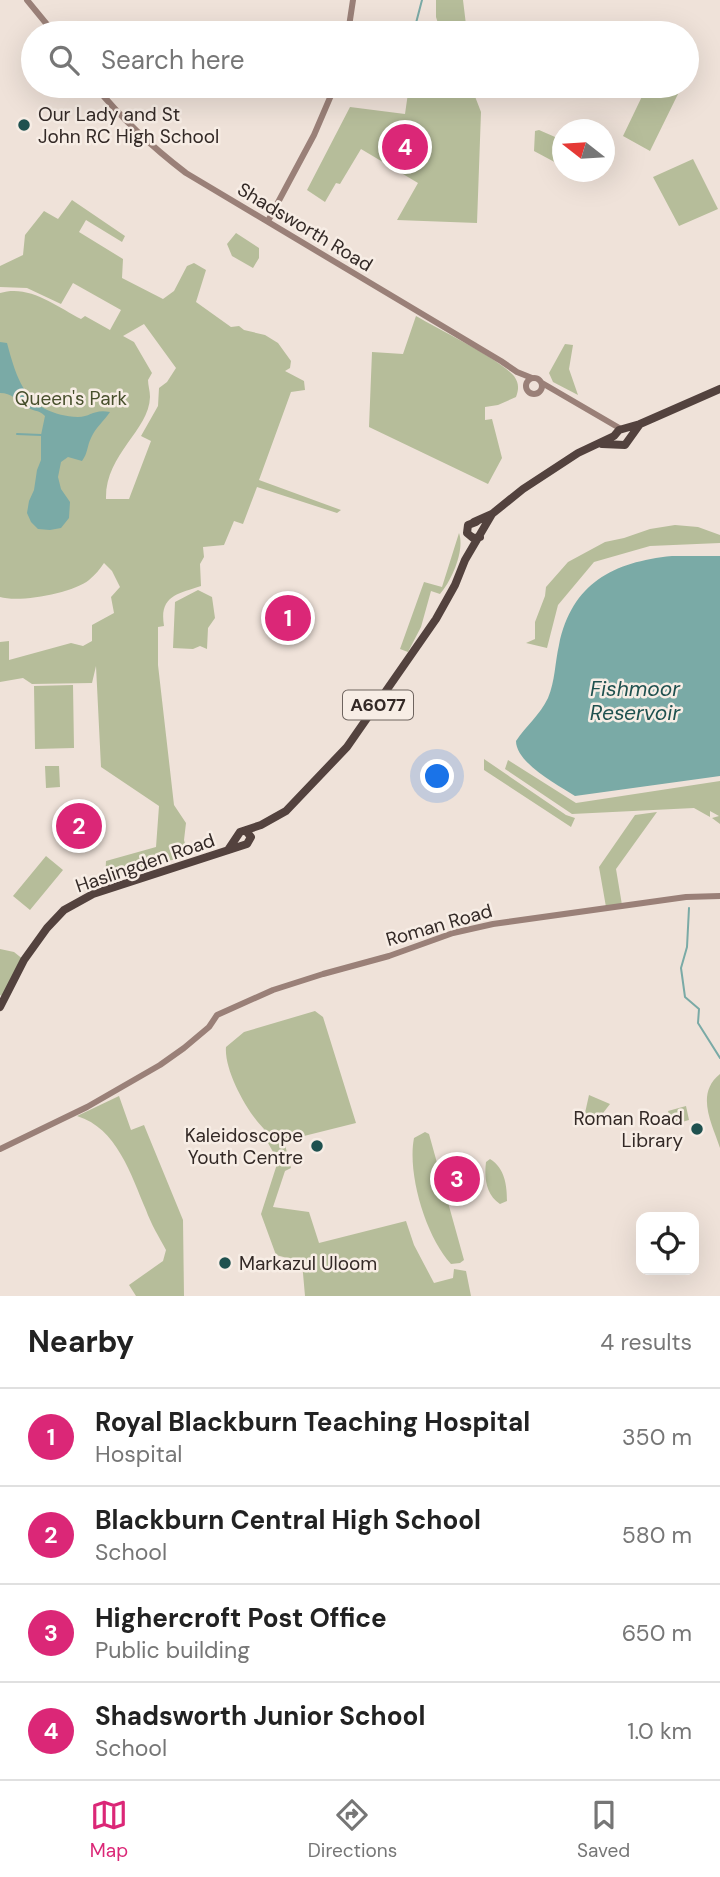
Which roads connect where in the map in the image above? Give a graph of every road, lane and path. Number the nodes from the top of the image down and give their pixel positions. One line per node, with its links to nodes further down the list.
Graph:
1 (27, 0): 3 (street)
2 (353, 0): 4 (street)
3 (44, 21)
4 (350, 21)
5 (105, 98): 7 (street, Shadsworth Road)
6 (330, 98): 7 (street)
7 (268, 221): 8 (street, Shadsworth Road)
8 (517, 372): 9 (street, Shadsworth Road); 11 (street, Shadsworth Road)
9 (532, 378): 10 (street, Shadsworth Road); 11 (street)
10 (542, 383): 13 (street); 14 (street, Shadsworth Road)
11 (526, 386): 13 (street, Shadsworth Road)
12 (720, 389): 15 (highway, A6077)
13 (537, 393): 14 (street)
14 (558, 393): 16 (street, Shadsworth Road)
15 (640, 424): 16 (highway, A6077); 17 (highway, A6077)
16 (618, 432): 17 (highway); 18 (highway, A6077); 19 (highway)
17 (630, 436): 19 (highway, A6077)
18 (600, 444): 19 (highway, A6077); 20 (highway, A6077)
19 (620, 445)
20 (492, 514): 21 (highway, A6077); 23 (highway, A6077)
21 (474, 522): 22 (highway, A6077); 23 (highway)
22 (467, 534): 23 (highway); 24 (highway, A6077)
23 (481, 534): 24 (highway, A6077)
24 (465, 560): 25 (highway, A6077)
25 (248, 834): 26 (highway, A6077); 27 (highway, A6077)
26 (237, 838): 27 (highway); 28 (highway, Haslingden Road / A6077)
27 (244, 845): 28 (highway, Haslingden Road)
28 (228, 850): 30 (highway, Haslingden Road)
29 (720, 896): 31 (street, Roman Road)
30 (0, 1007)
31 (0, 1149)

